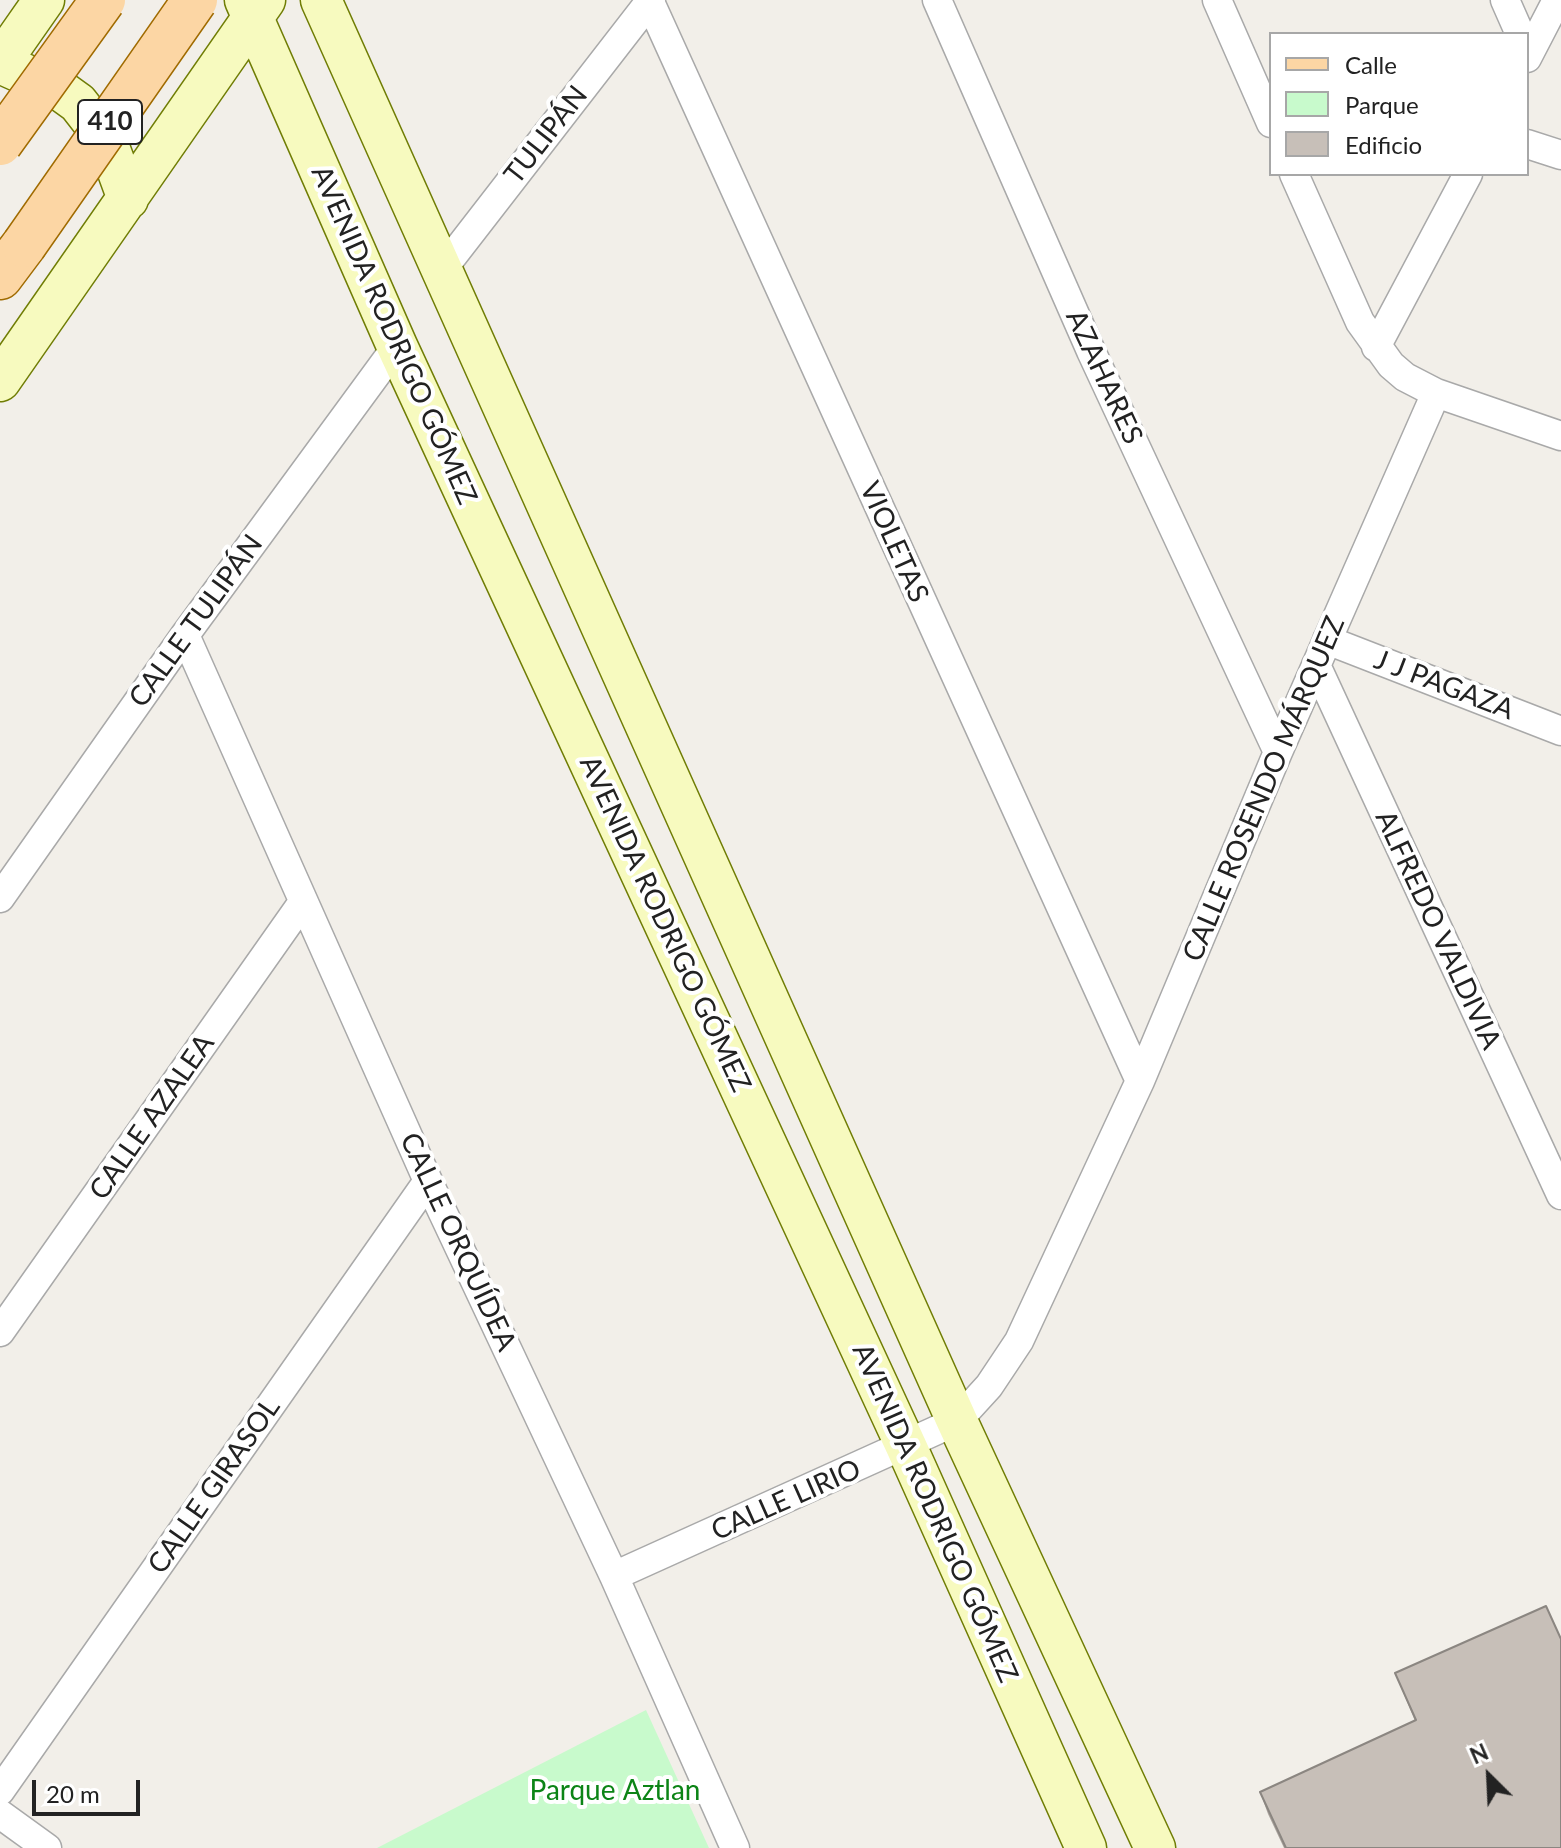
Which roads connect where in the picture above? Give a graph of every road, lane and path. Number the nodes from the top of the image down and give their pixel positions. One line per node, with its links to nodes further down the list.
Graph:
1 (44, 0): 13 (main road)
2 (103, 0): 15 (main road, 410, bridge)
3 (195, 0): 21 (main road, 410, bridge)
4 (321, 0): 22 (main road, AVENIDA RODRIGO GÓMEZ)
5 (937, 0): 31 (street, AZAHARES)
6 (1217, 0): 14 (street)
7 (1505, 0): 11 (street)
8 (1557, 0): 12 (street)
9 (651, 1): 22 (street, TULIPÁN); 34 (street, VIOLETAS)
10 (254, 6): 20 (main road); 23 (main road, AVENIDA RODRIGO GÓMEZ)
11 (1519, 32)
12 (1529, 44)
13 (0, 63): 20 (main road)
14 (1269, 118)
15 (0, 143)
16 (1529, 145): 17 (street)
17 (1561, 155)
18 (1295, 176): 24 (street)
19 (1467, 176): 24 (street)
20 (128, 199): 25 (main road)
21 (12, 261)
22 (441, 271): 39 (main road, AVENIDA RODRIGO GÓMEZ)
23 (397, 346): 28 (street, CALLE TULIPÁN); 40 (main road, AVENIDA RODRIGO GÓMEZ)
24 (1376, 347): 26 (street)
25 (0, 381)
26 (1436, 393): 27 (street); 29 (street, CALLE ROSENDO MÁRQUEZ)
27 (1561, 436)
28 (185, 635): 32 (street, CALLE TULIPÁN); 33 (street, CALLE ORQUÍDEA)
29 (1322, 652): 30 (street, J J PAGAZA); 31 (street, CALLE ROSENDO MÁRQUEZ); 35 (street, ALFREDO VALDIVIA)
30 (1561, 731)
31 (1278, 752): 34 (street, CALLE ROSENDO MÁRQUEZ)
32 (0, 898)
33 (303, 902): 36 (street, CALLE ORQUÍDEA); 38 (street, CALLE AZALEA)
34 (1140, 1081): 39 (street, CALLE ROSENDO MÁRQUEZ)
35 (1555, 1155): 37 (street, ALFREDO VALDIVIA)
36 (428, 1181): 41 (street, CALLE ORQUÍDEA); 42 (street, CALLE GIRASOL)
37 (1561, 1195)
38 (0, 1332)
39 (957, 1421): 40 (street, CALLE LIRIO); 47 (main road, AVENIDA RODRIGO GÓMEZ)
40 (906, 1446): 41 (street, CALLE LIRIO); 46 (main road, AVENIDA RODRIGO GÓMEZ)
41 (614, 1576): 45 (street, CALLE ORQUÍDEA)
42 (0, 1791)
43 (0, 1814): 44 (street)
44 (47, 1848)
45 (735, 1848)
46 (1086, 1848)
47 (1155, 1848)

